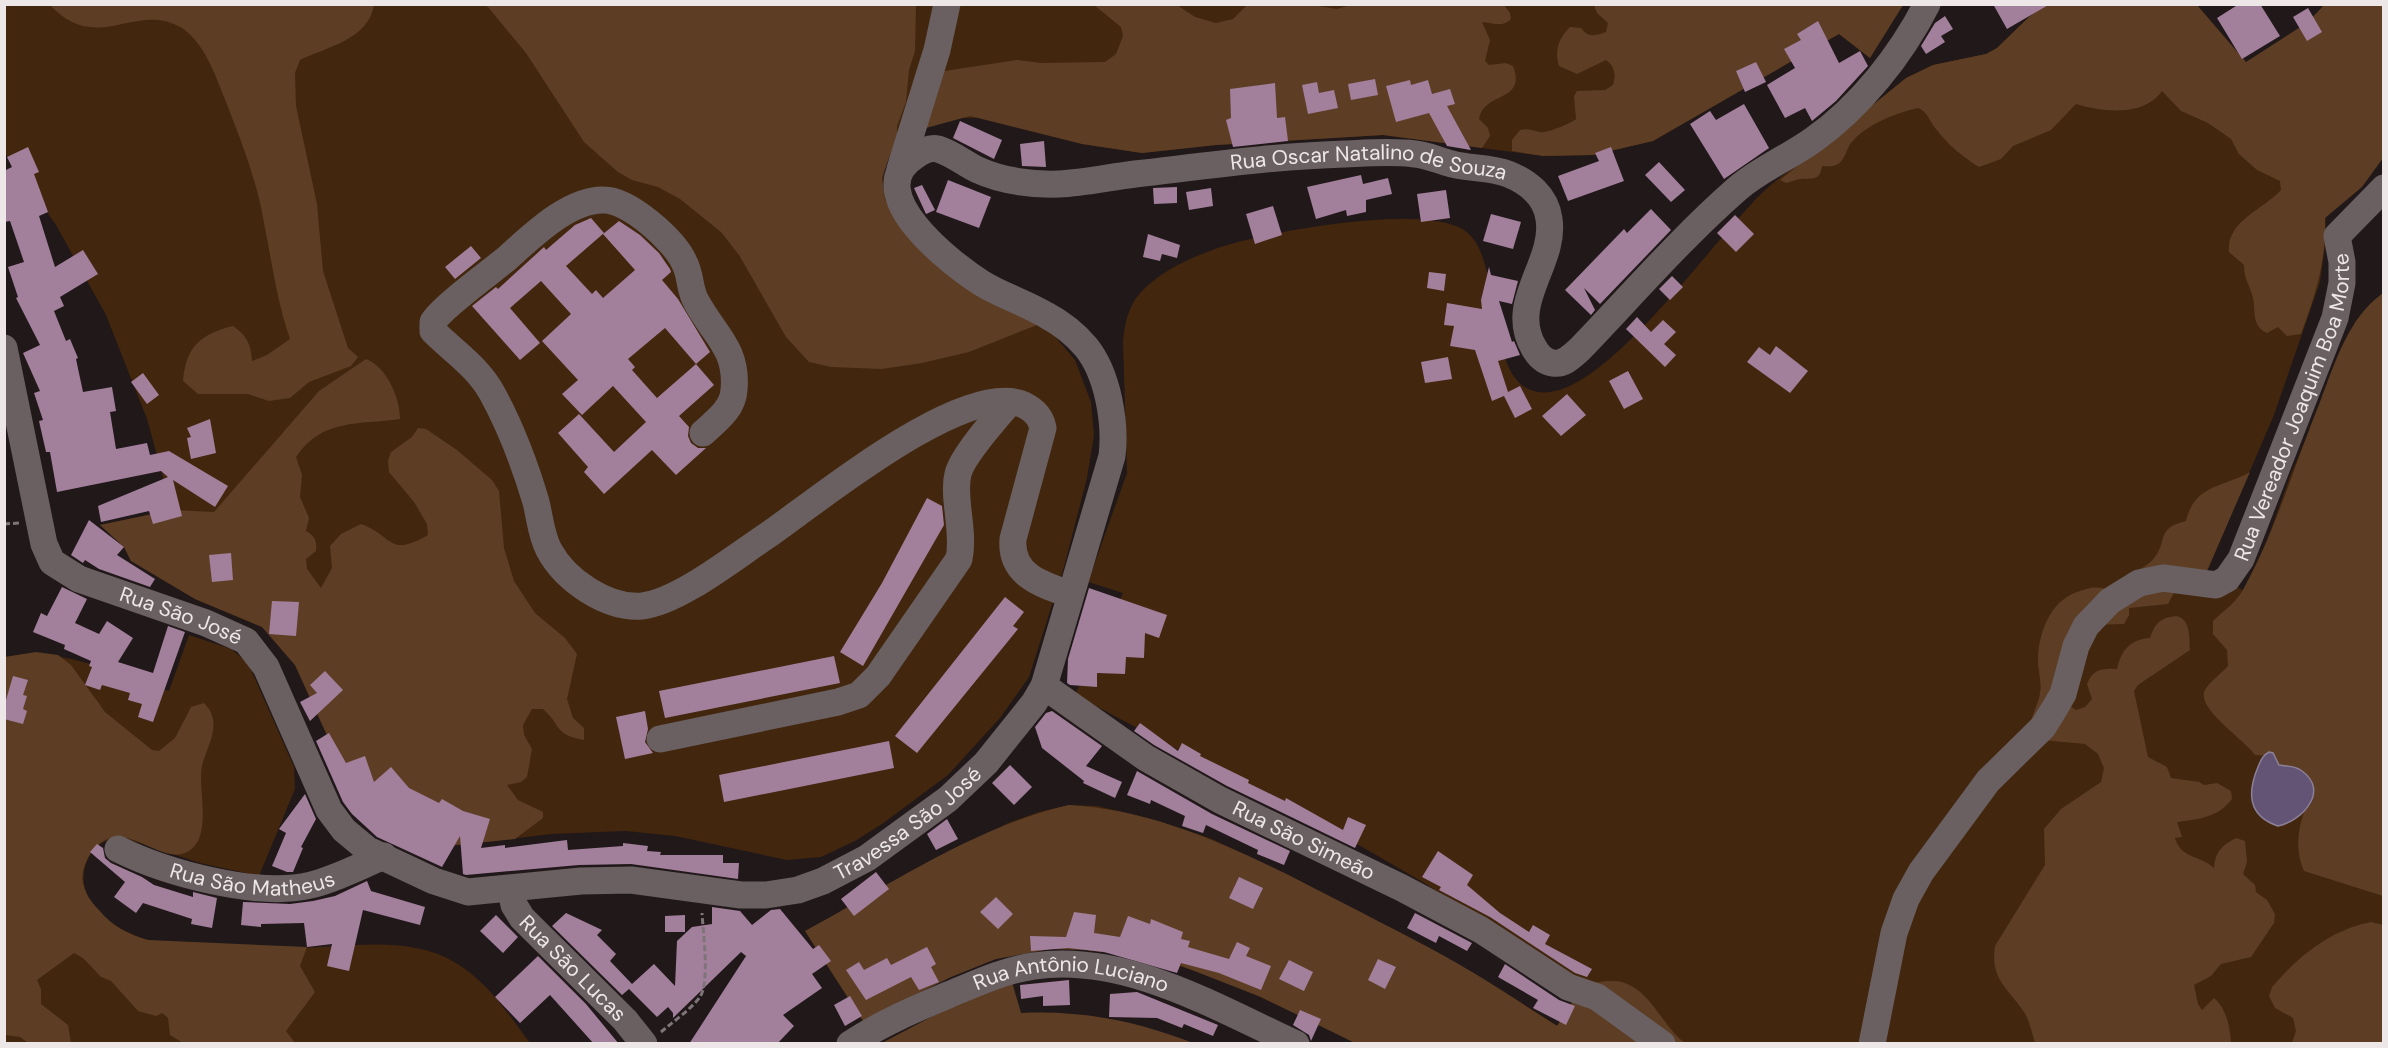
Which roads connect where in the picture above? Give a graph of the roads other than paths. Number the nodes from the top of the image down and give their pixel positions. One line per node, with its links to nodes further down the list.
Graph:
1 (947, 4): 3 (street)
2 (1927, 4): 3 (street, Rua Oscar Natalino de Souza)
3 (900, 169): 8 (street, Travessa São José)
4 (2384, 188): 20 (street, Rua Vereador Joaquim Boa Morte)
5 (4, 348): 11 (street, Rua São José)
6 (1010, 402): 7 (street); 8 (street); 10 (street)
7 (703, 433)
8 (1071, 594): 9 (street, Travessa São José)
9 (1044, 686): 15 (street, Travessa São José); 19 (street, Rua São Simeão)
10 (660, 739)
11 (341, 826): 13 (street, Rua São José); 14 (street)
12 (118, 849): 14 (street, Rua São Matheus)
13 (384, 856): 14 (street, Rua São Matheus); 15 (street, Rua São José)
14 (312, 885)
15 (511, 890): 16 (street, Rua São Lucas)
16 (650, 1040)
17 (850, 1044): 18 (street, Rua Antônio Luciano)
18 (1296, 1044)
19 (1662, 1044)
20 (1872, 1044)

